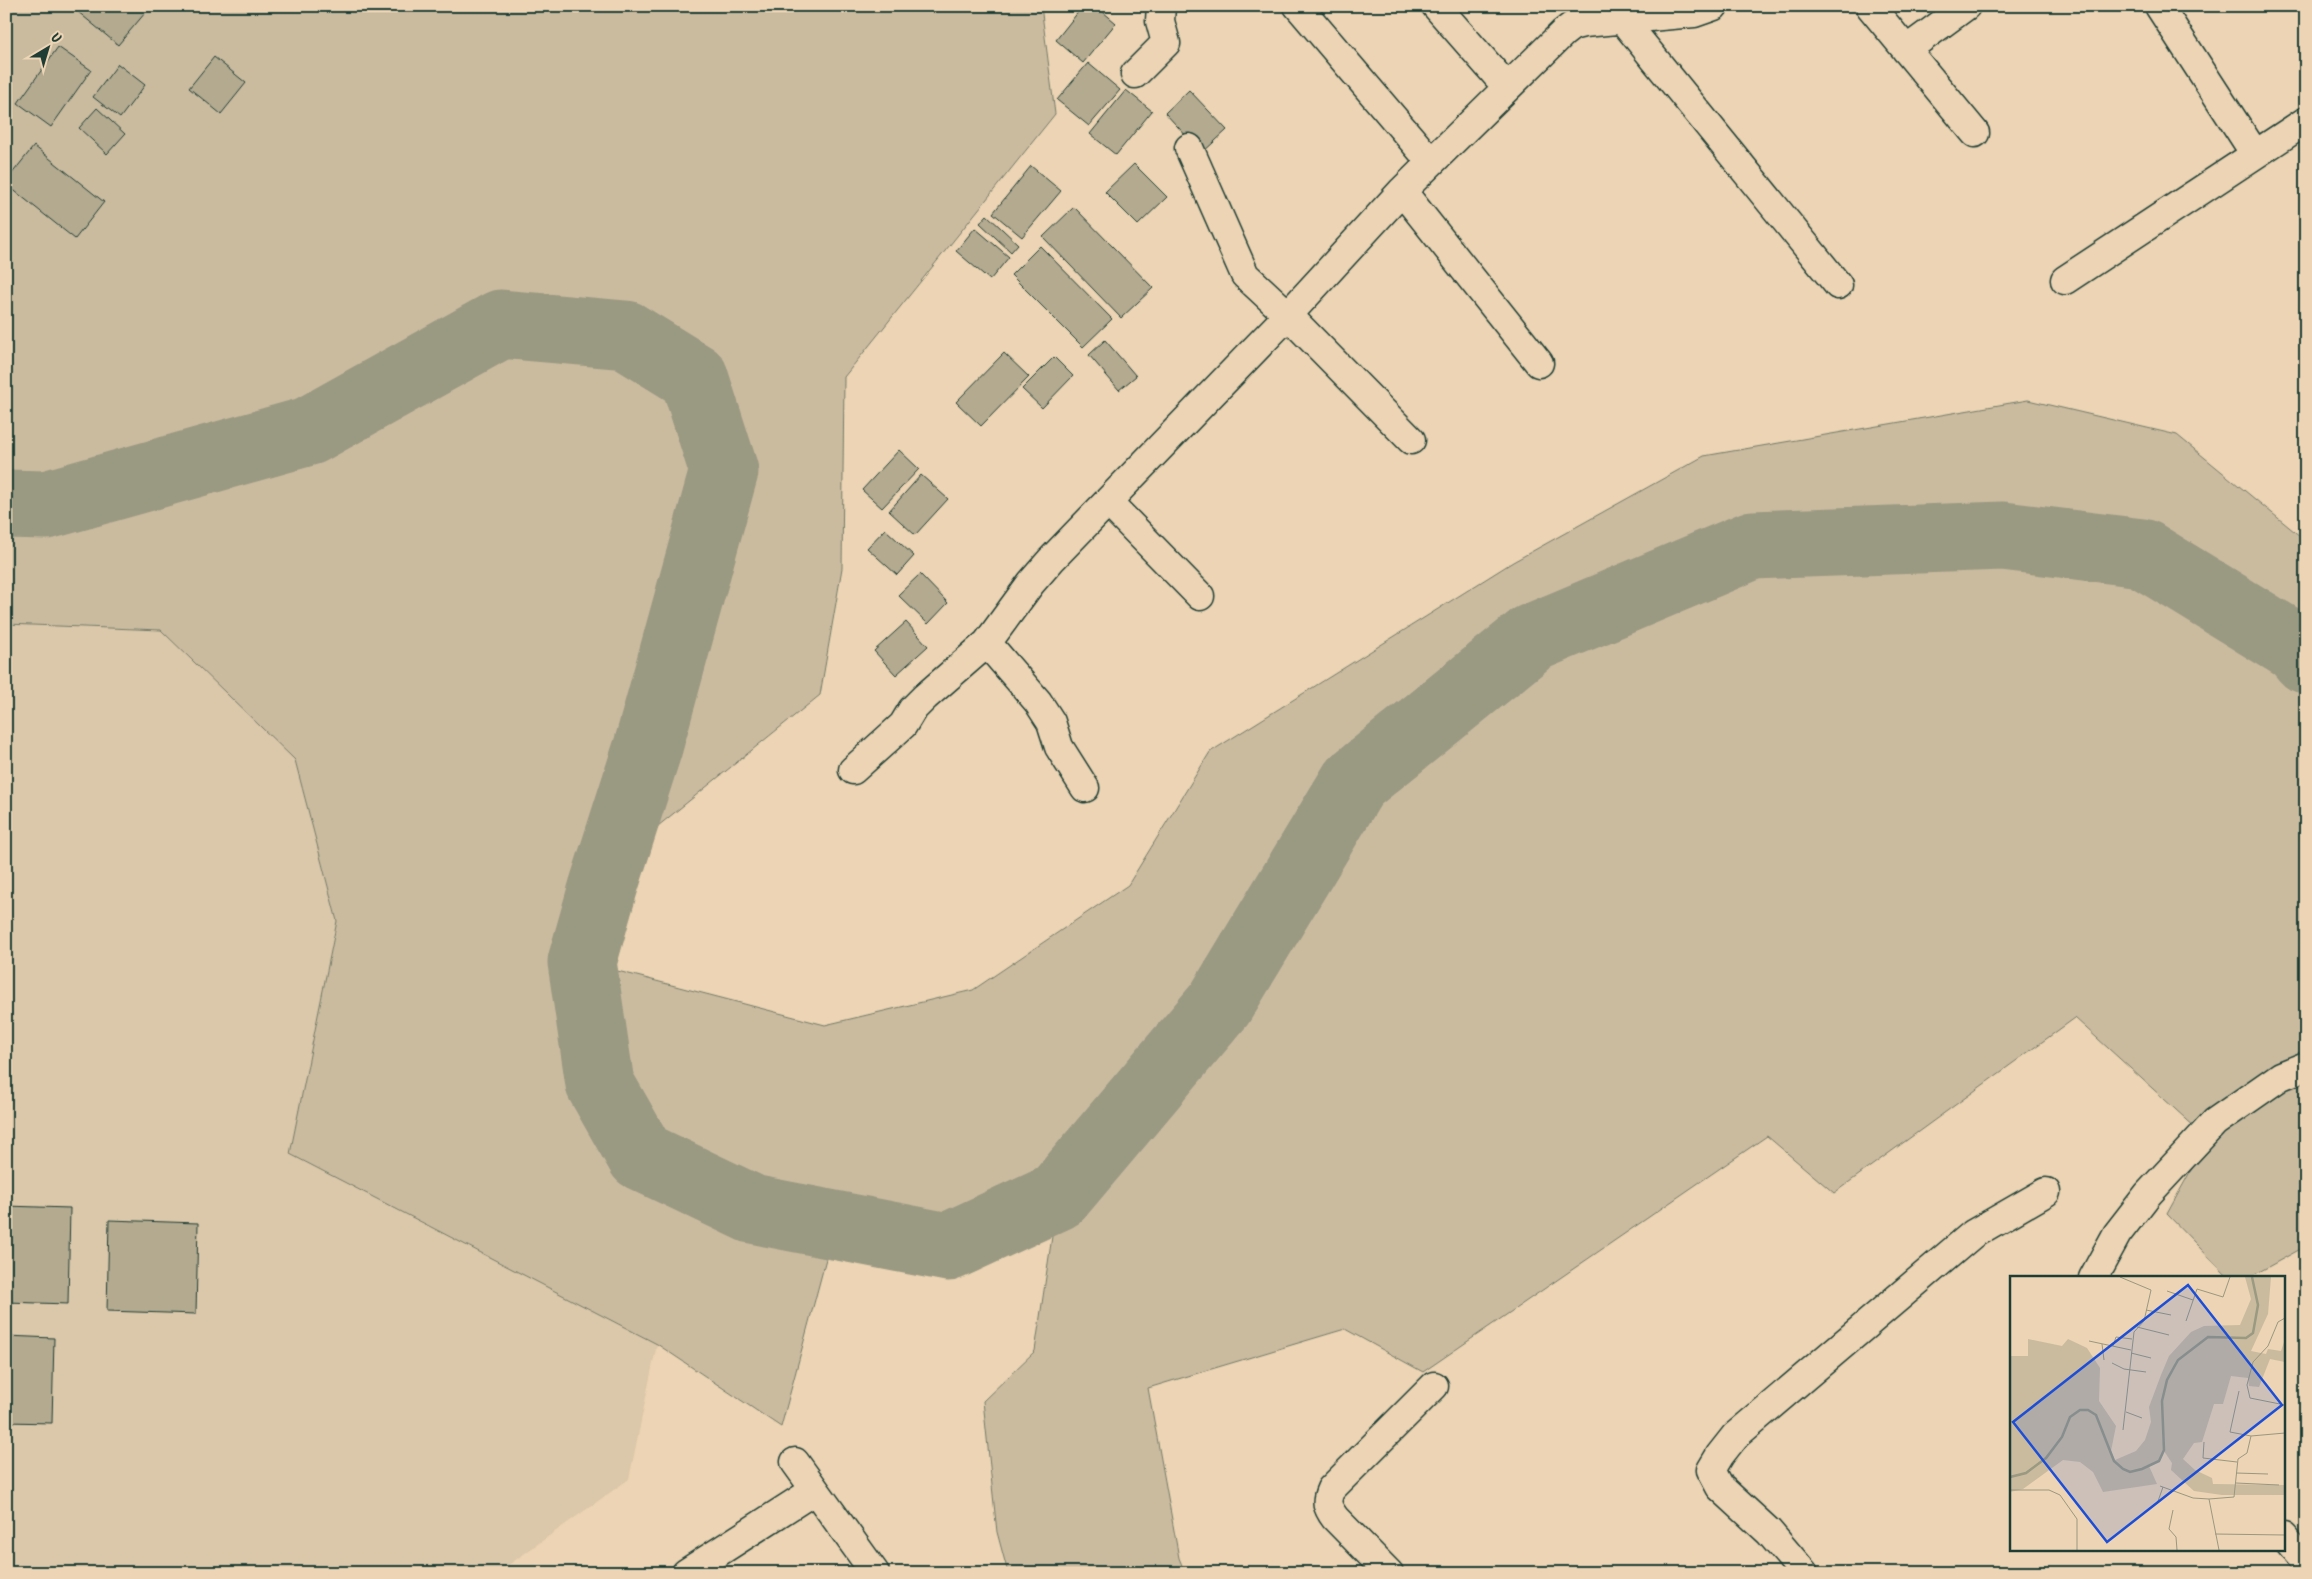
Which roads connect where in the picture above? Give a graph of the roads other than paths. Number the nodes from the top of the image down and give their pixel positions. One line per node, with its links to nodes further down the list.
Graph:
1 (1161, 6): 10 (street)
2 (1436, 6): 11 (street)
3 (1714, 6): 8 (street)
4 (1870, 6): 9 (street)
5 (1966, 6): 9 (street)
6 (2160, 6): 15 (street)
7 (1303, 8): 16 (street)
8 (1622, 19): 11 (street); 19 (street)
9 (1906, 50): 13 (street)
10 (1135, 74)
11 (1507, 86): 16 (street)
12 (2306, 121): 15 (street)
13 (1975, 133)
14 (1189, 148): 20 (street)
15 (2255, 154): 18 (street)
16 (1431, 162): 17 (street)
17 (1402, 191): 20 (street); 21 (street)
18 (2064, 280)
19 (1838, 285)
20 (1288, 315): 22 (street); 23 (street)
21 (1539, 363)
22 (1411, 440)
23 (1108, 502): 24 (street); 25 (street)
24 (1200, 596)
25 (988, 643): 26 (street); 27 (street)
26 (853, 770)
27 (1085, 788)
28 (2306, 1066): 30 (street)
29 (2046, 1192): 39 (street)
30 (2094, 1276)
31 (1434, 1386): 38 (street)
32 (795, 1462): 33 (street)
33 (815, 1490): 36 (street); 37 (street)
34 (2284, 1537): 35 (street)
35 (2306, 1564)
36 (686, 1573)
37 (875, 1573)
38 (1390, 1573)
39 (1804, 1573)

